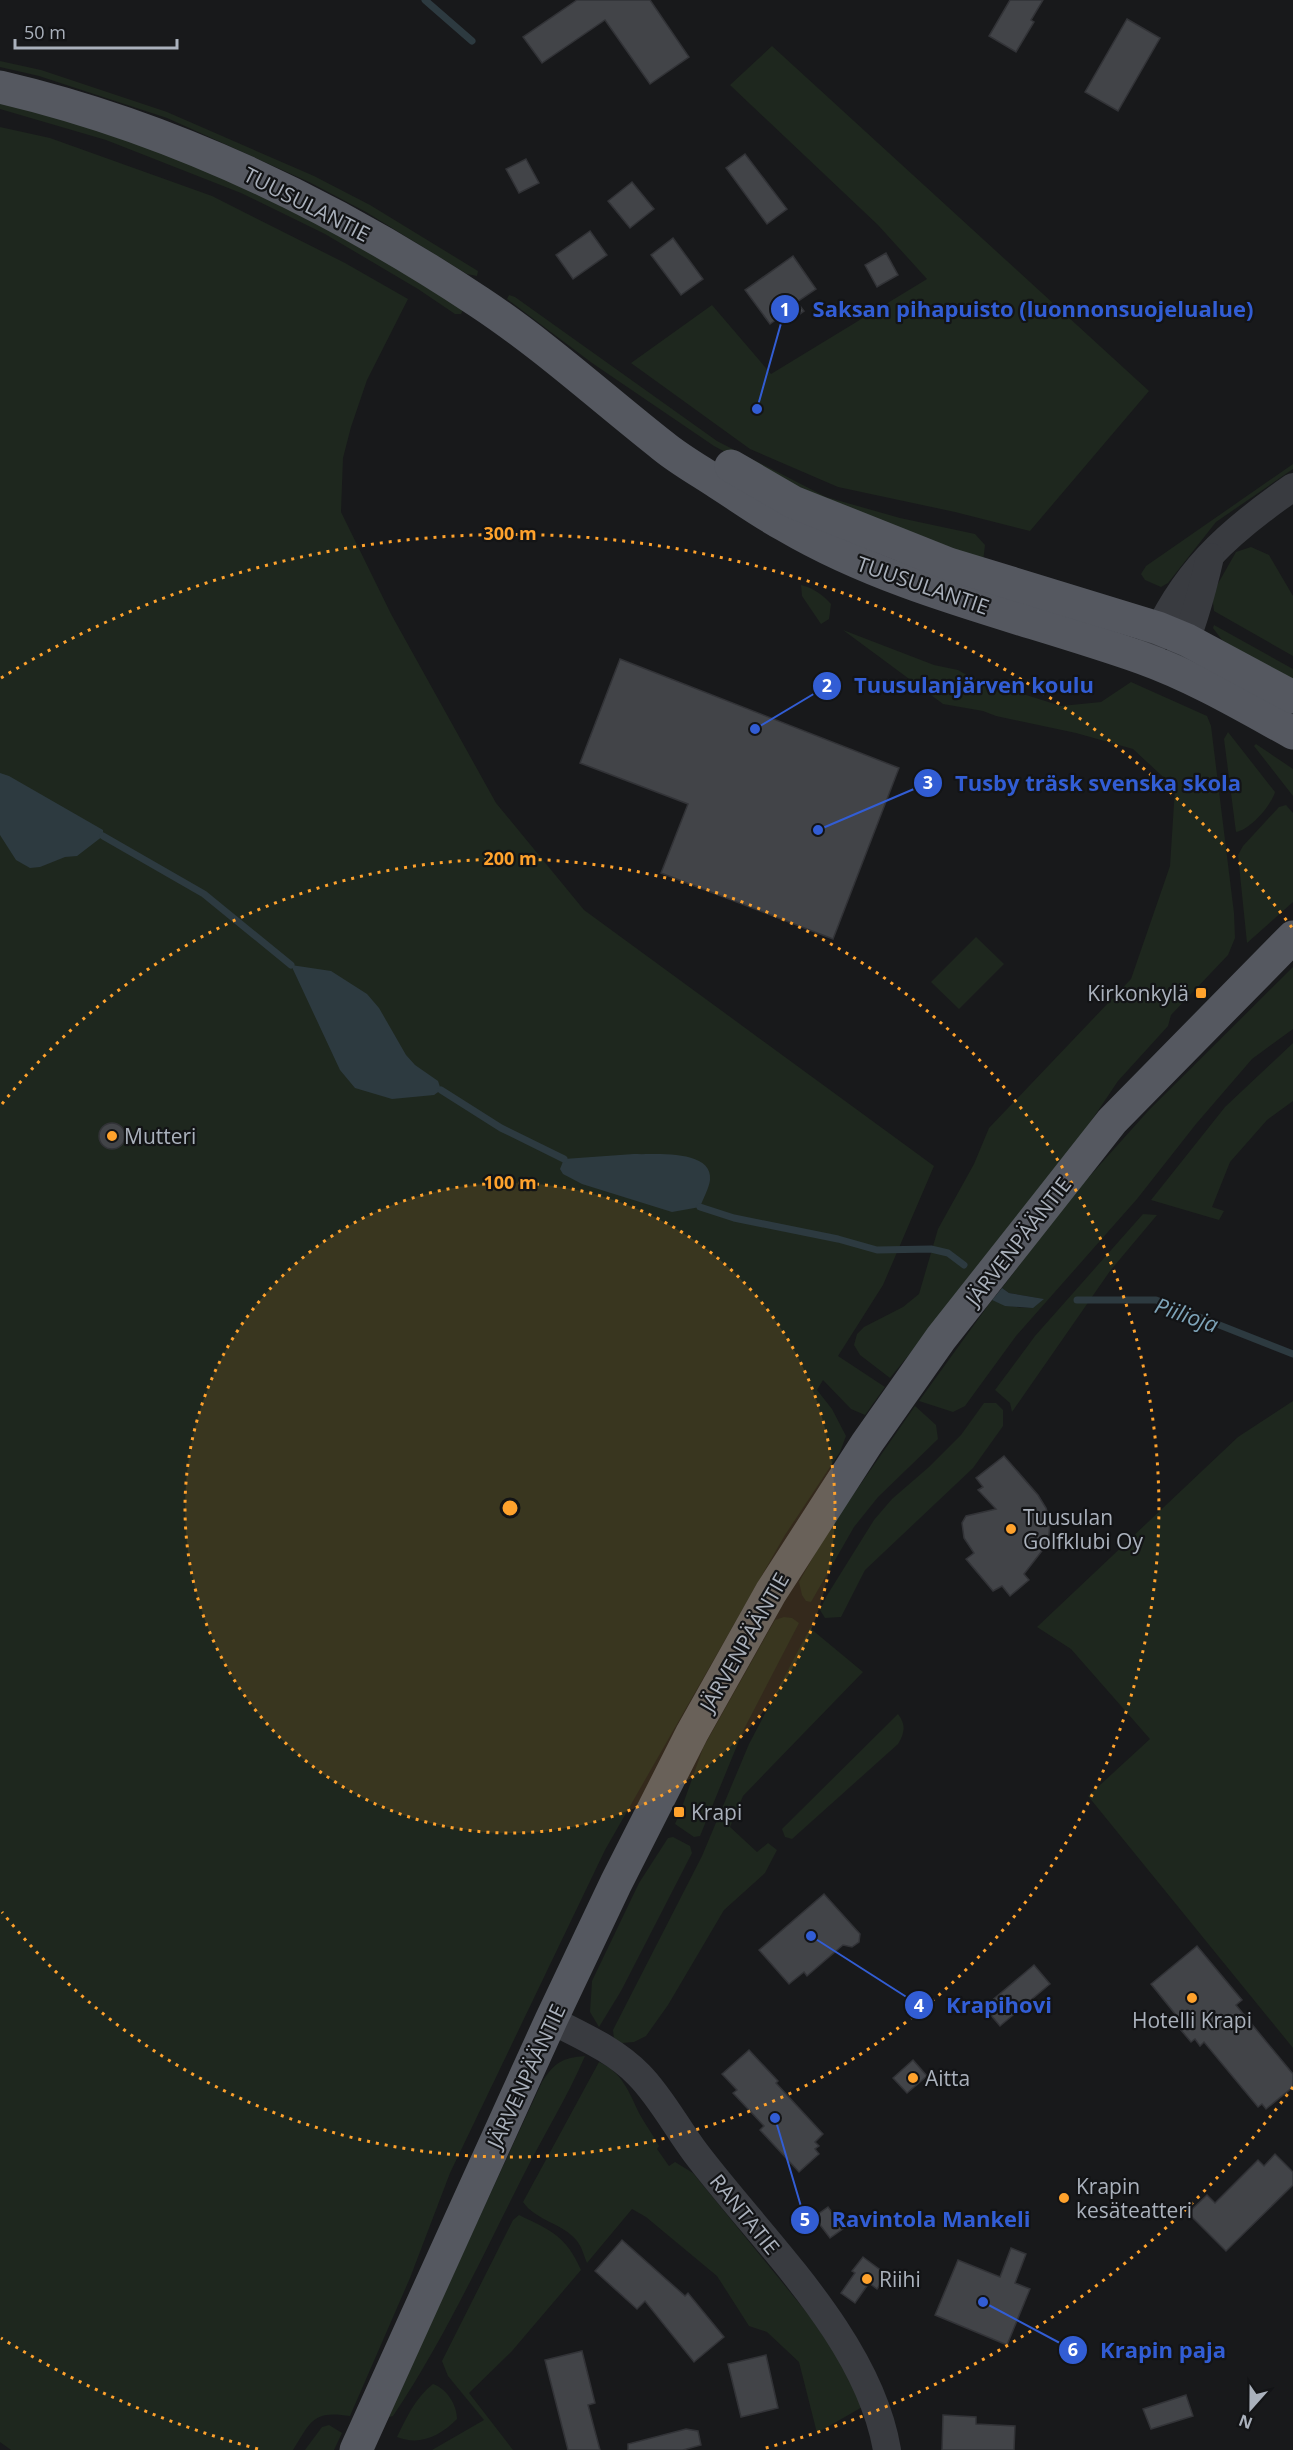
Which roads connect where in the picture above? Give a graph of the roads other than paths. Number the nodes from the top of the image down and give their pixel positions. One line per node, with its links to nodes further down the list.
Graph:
1 (0, 87): 2 (main road, TUUSULANTIE)
2 (585, 380): 4 (main road, TUUSULANTIE); 5 (main road, TUUSULANTIE)
3 (1293, 487): 4 (street)
4 (1173, 634): 5 (street); 6 (main road, TUUSULANTIE)
5 (1159, 665): 7 (main road, TUUSULANTIE)
6 (1293, 697)
7 (1293, 733)
8 (1293, 937): 9 (main road, JÄRVENPÄÄNTIE)
9 (551, 2020): 10 (main road, JÄRVENPÄÄNTIE); 11 (street, RANTATIE)
10 (356, 2450)
11 (887, 2450)

